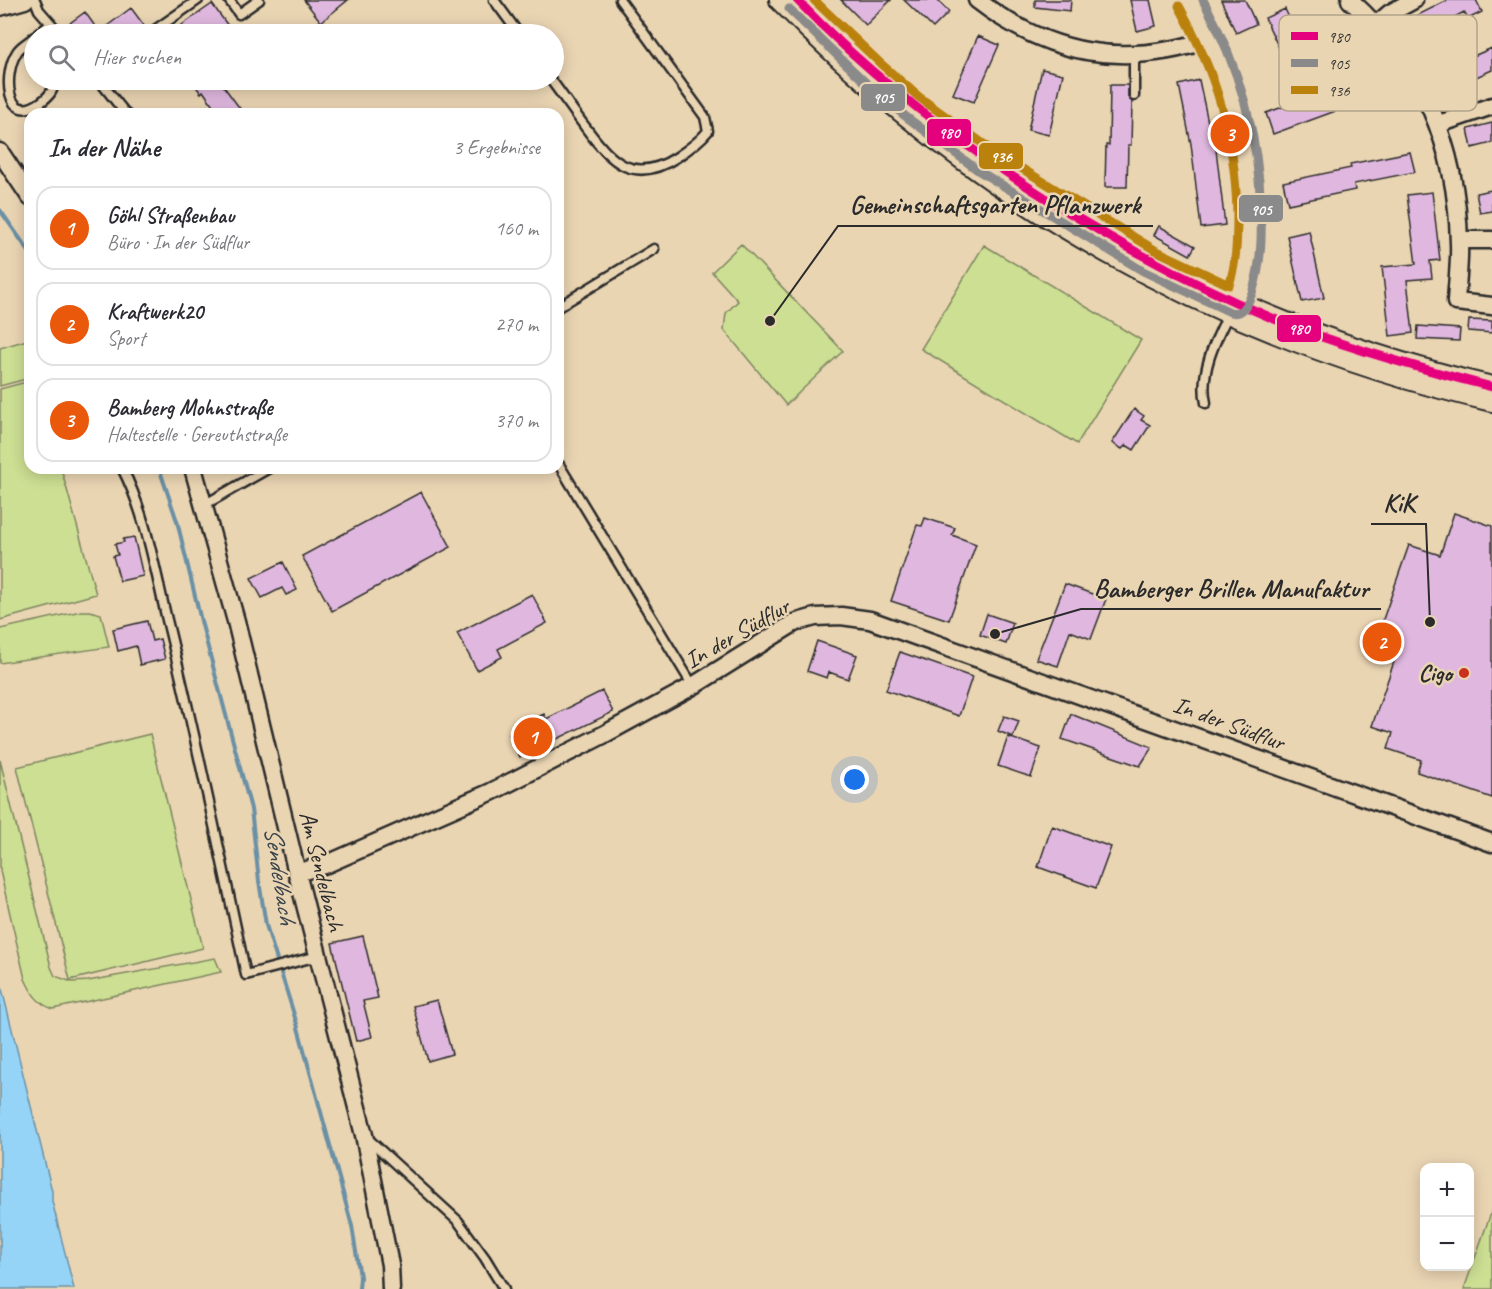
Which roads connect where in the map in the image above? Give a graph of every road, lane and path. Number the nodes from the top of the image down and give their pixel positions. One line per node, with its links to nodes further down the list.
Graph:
1 (25, 0): 14 (street)
2 (35, 0): 17 (lane)
3 (198, 0): 18 (lane)
4 (229, 0): 5 (lane)
5 (259, 0)
6 (494, 0): 19 (lane)
7 (620, 0): 25 (lane)
8 (780, 0): 40 (street)
9 (797, 0): 40 (street)
10 (977, 0): 22 (street)
11 (1189, 0): 20 (street)
12 (1350, 0): 15 (street)
13 (1414, 0): 16 (street)
14 (0, 7)
15 (1367, 15)
16 (1389, 15)
17 (51, 24)
18 (163, 24)
19 (512, 24)
20 (1211, 39): 22 (street); 40 (street)
21 (24, 45): 30 (lane)
22 (1134, 54): 26 (lane)
23 (52, 90): 28 (lane)
24 (107, 90): 29 (lane)
25 (558, 90)
26 (1134, 96)
27 (1492, 106): 32 (street)
28 (32, 108)
29 (121, 108)
30 (24, 109)
31 (1432, 111): 32 (street)
32 (1439, 124): 35 (street)
33 (0, 152): 34 (street)
34 (24, 188)
35 (1459, 240): 36 (street); 39 (street)
36 (1492, 240)
37 (654, 249): 38 (lane)
38 (564, 303)
39 (1492, 306)
40 (1232, 308): 41 (street); 42 (street); 43 (lane)
41 (1492, 387)
42 (1492, 401)
43 (1206, 403)
44 (564, 473): 49 (lane)
45 (125, 474): 52 (lane)
46 (195, 474): 48 (street, Am Sendelbach)
47 (258, 474): 48 (lane)
48 (204, 505): 51 (street, Am Sendelbach)
49 (693, 686): 50 (street, In der Südflur); 51 (street, In der Südflur)
50 (1492, 843)
51 (297, 873): 52 (street, Am Sendelbach)
52 (318, 956): 53 (street, Am Sendelbach)
53 (364, 1135): 54 (street, Am Sendelbach); 55 (lane)
54 (391, 1289)
55 (504, 1289)

